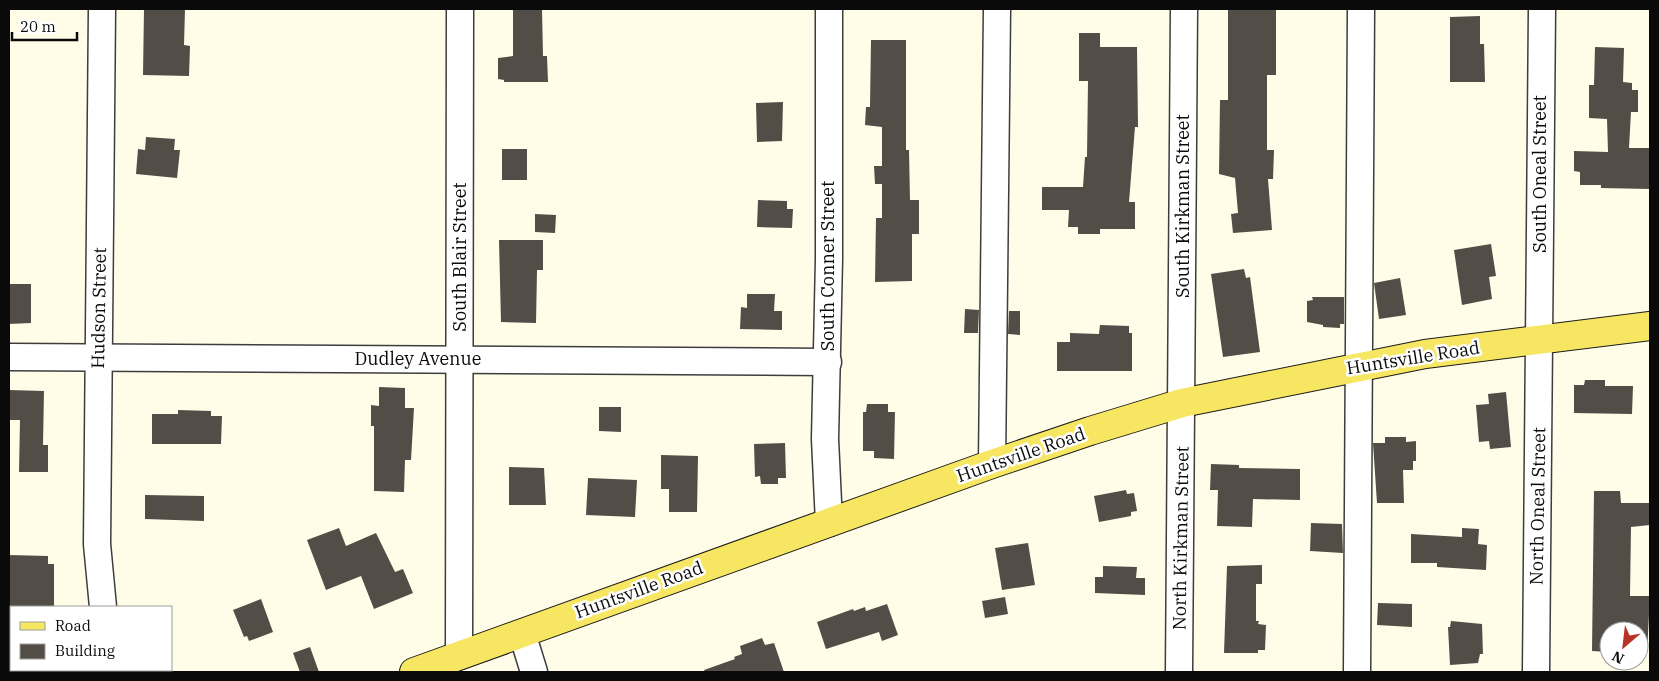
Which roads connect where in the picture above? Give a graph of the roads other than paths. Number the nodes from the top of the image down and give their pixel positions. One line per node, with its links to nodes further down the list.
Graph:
1 (102, 9): 11 (street, Hudson Street)
2 (460, 9): 12 (street, South Blair Street)
3 (828, 9): 13 (street, South Conner Street)
4 (997, 9): 16 (street)
5 (1184, 9): 15 (street, South Kirkman Street)
6 (1361, 9): 14 (street)
7 (1542, 9): 9 (street, South Oneal Street)
8 (1650, 326): 9 (main road, Huntsville Road)
9 (1539, 339): 14 (main road, Huntsville Road); 25 (street, North Oneal Street)
10 (9, 357): 11 (street, Dudley Avenue)
11 (99, 357): 12 (street, Dudley Avenue); 18 (street, Hudson Street)
12 (459, 360): 13 (street, Dudley Avenue); 20 (street, South Blair Street)
13 (828, 362): 17 (street, South Conner Street)
14 (1359, 366): 15 (main road, Huntsville Road); 24 (street)
15 (1182, 403): 16 (main road, Huntsville Road); 23 (street, North Kirkman Street)
16 (992, 464): 17 (main road, Huntsville Road)
17 (829, 523): 19 (main road, Huntsville Road)
18 (103, 606)
19 (522, 633): 20 (main road, Huntsville Road); 22 (street)
20 (459, 656): 21 (main road, Huntsville Road)
21 (414, 672)
22 (534, 672)
23 (1179, 672)
24 (1357, 672)
25 (1536, 672)

